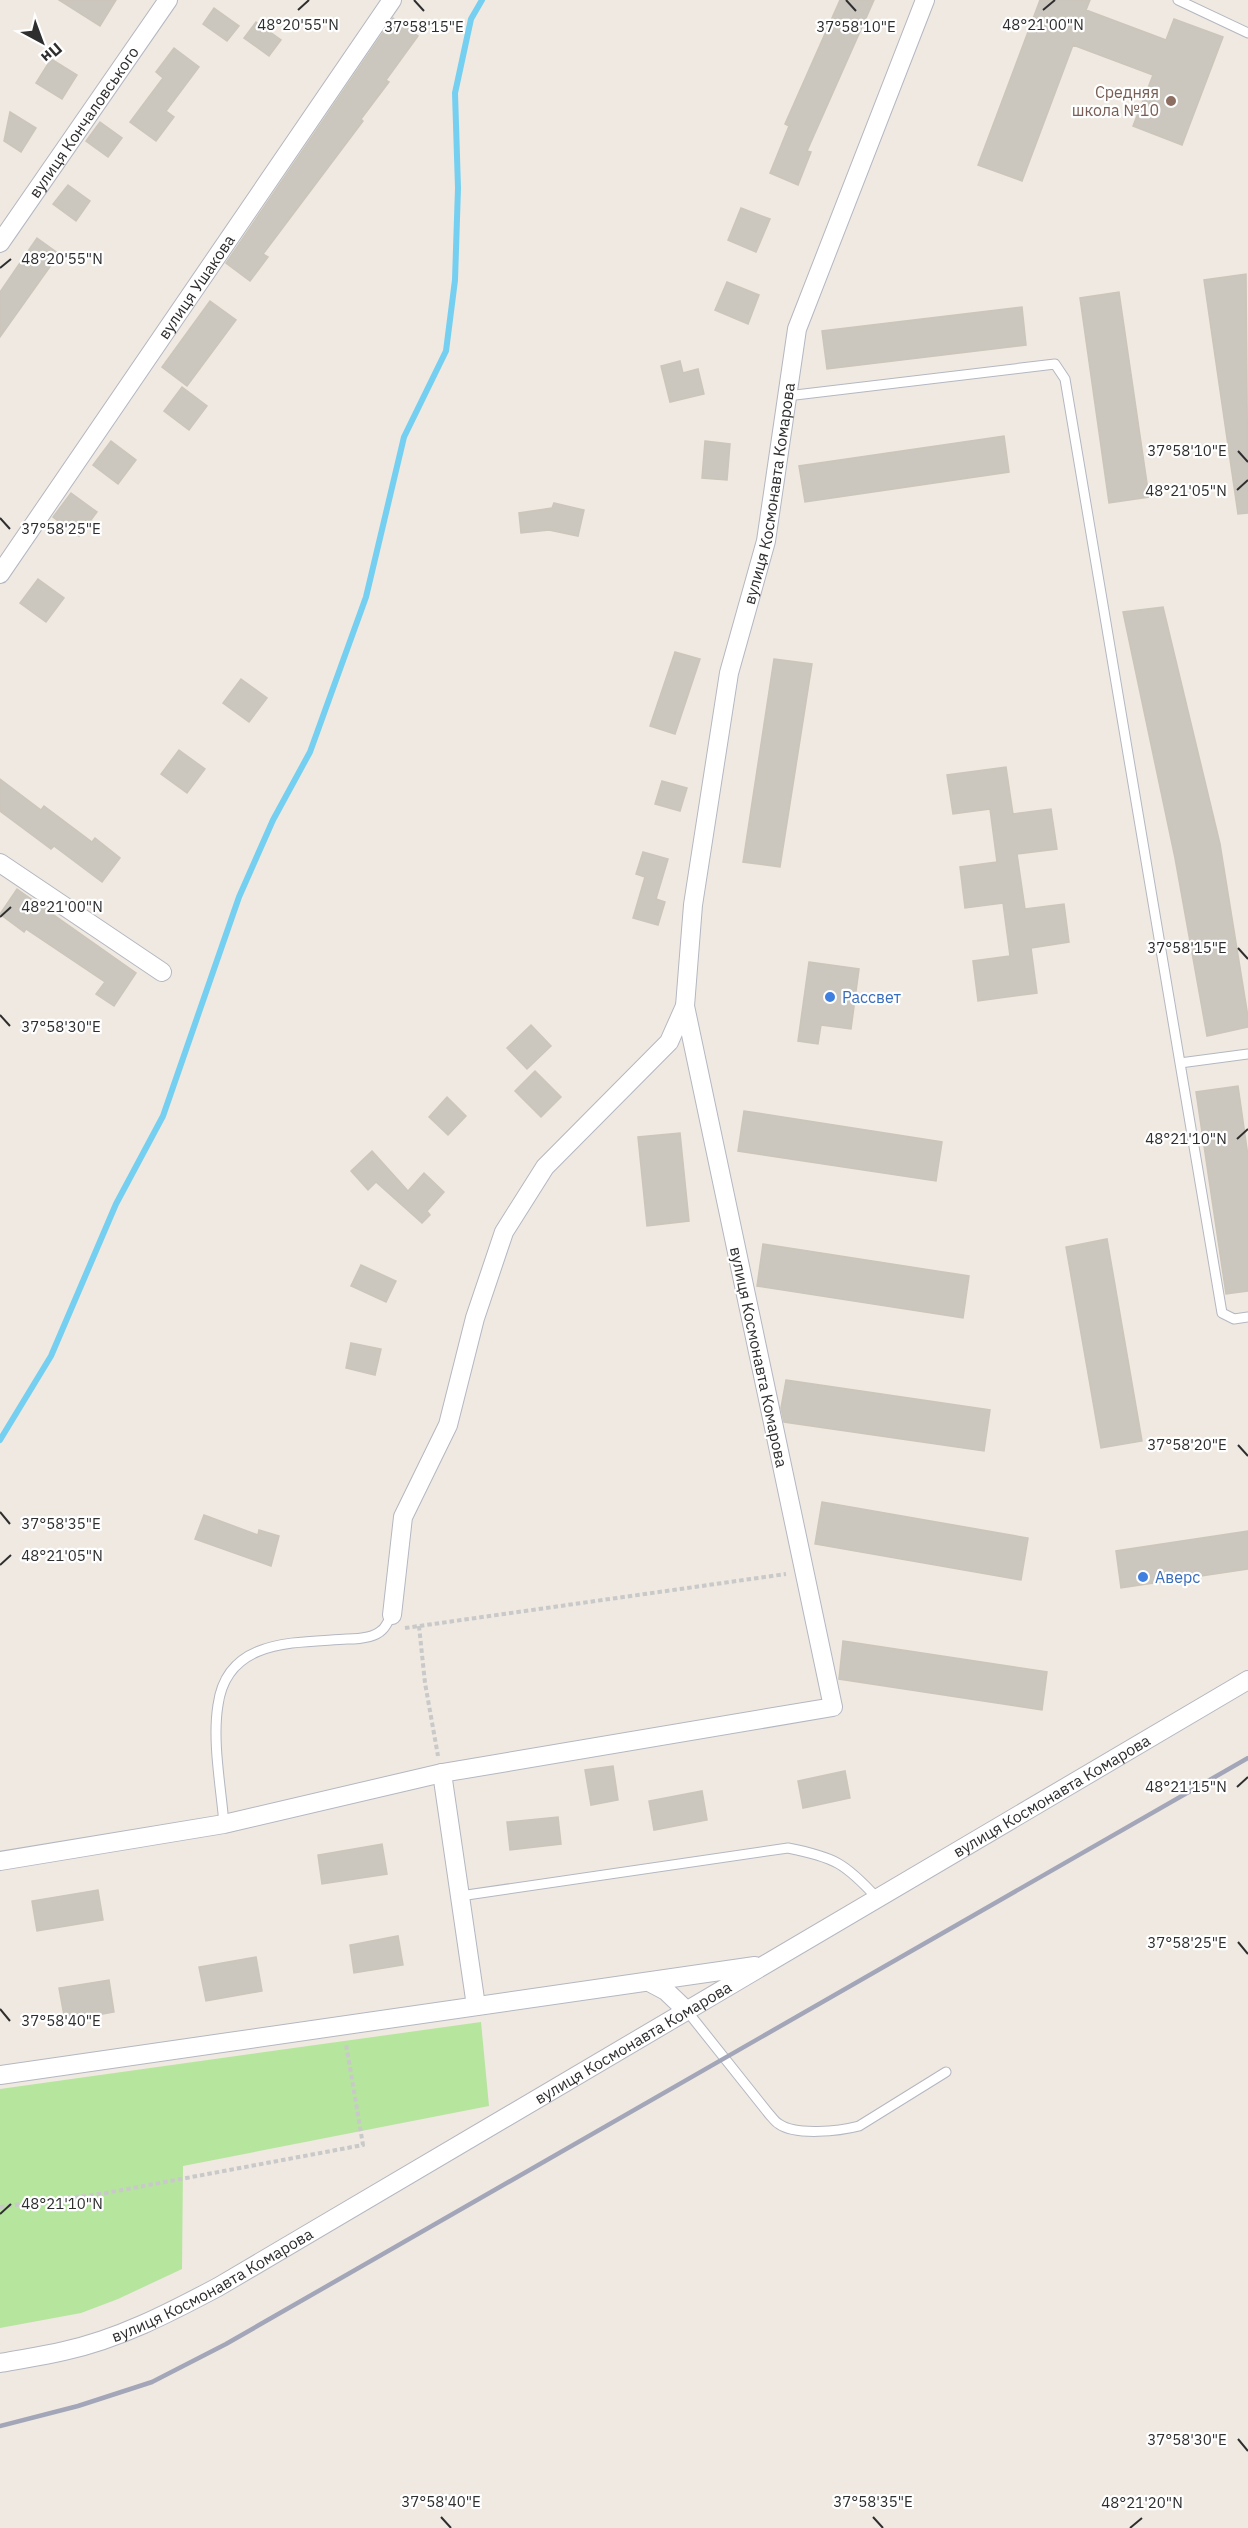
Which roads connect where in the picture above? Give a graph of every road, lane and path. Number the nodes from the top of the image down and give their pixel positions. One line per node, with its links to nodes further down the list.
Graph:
1 (168, 0): 6 (street, вулиця Кончаловського)
2 (392, 0): 8 (street, вулиця Ушакова)
3 (925, 0): 7 (street, вулиця Космонавта Комарова)
4 (1178, 0): 5 (lane)
5 (1248, 33)
6 (0, 243)
7 (787, 396): 11 (street, вулиця Космонавта Комарова); 13 (lane)
8 (0, 574)
9 (0, 863): 10 (street)
10 (162, 972)
11 (685, 1006): 16 (street, вулиця Космонавта Комарова); 20 (street, вулиця Космонавта Комарова)
12 (1248, 1054): 13 (lane)
13 (1180, 1063): 14 (lane)
14 (1248, 1317)
15 (793, 1573): 17 (path)
16 (392, 1615): 18 (lane)
17 (419, 1626): 18 (path); 20 (path)
18 (381, 1631): 21 (lane)
19 (1248, 1680): 24 (street, вулиця Космонавта Комарова)
20 (442, 1773): 21 (street); 23 (street)
21 (224, 1824): 22 (street)
22 (0, 1861)
23 (460, 1896): 24 (lane); 27 (street)
24 (877, 1898): 25 (street, вулиця Космонавта Комарова)
25 (764, 1965): 26 (street); 28 (street, вулиця Космонавта Комарова)
26 (649, 1982): 27 (street); 28 (street)
27 (476, 2006): 29 (street)
28 (687, 2010): 30 (lane); 33 (street, вулиця Космонавта Комарова)
29 (343, 2025): 31 (street); 32 (path)
30 (946, 2072)
31 (0, 2075)
32 (0, 2207)
33 (0, 2362)

